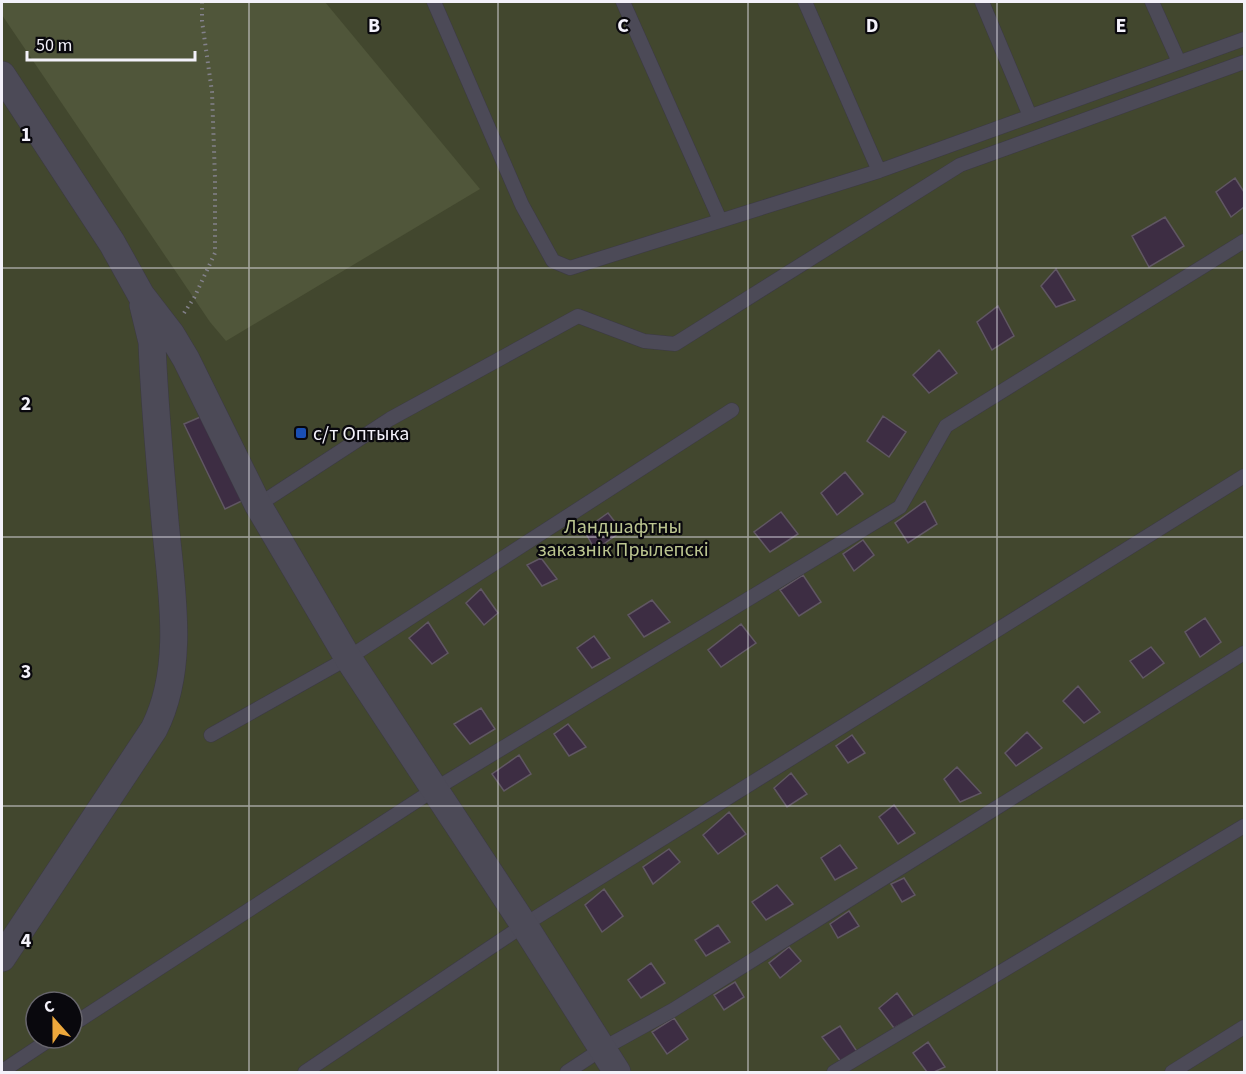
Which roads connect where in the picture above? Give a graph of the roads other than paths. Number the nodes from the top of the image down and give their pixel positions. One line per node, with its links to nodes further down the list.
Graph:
1 (434, 2): 12 (lane)
2 (623, 2): 12 (lane)
3 (805, 2): 11 (lane)
4 (982, 2): 10 (lane)
5 (1152, 2): 7 (lane)
6 (1245, 39): 7 (lane)
7 (1179, 62): 10 (lane)
8 (1245, 62): 17 (lane)
9 (2, 75): 14 (street)
10 (1030, 116): 11 (lane)
11 (879, 171): 12 (lane)
12 (720, 220)
13 (1245, 242): 21 (lane)
14 (141, 295): 17 (street); 24 (street)
15 (732, 410): 19 (lane)
16 (1245, 476): 23 (lane)
17 (258, 505): 19 (street)
18 (1245, 653): 27 (lane)
19 (348, 658): 20 (lane); 21 (street)
20 (211, 735)
21 (435, 789): 23 (street); 25 (lane)
22 (1245, 826): 33 (lane)
23 (524, 925): 27 (street); 30 (lane)
24 (2, 958)
25 (84, 1017)
26 (1245, 1027): 34 (lane)
27 (602, 1049): 31 (lane); 32 (street)
28 (34, 1050): 29 (lane)
29 (7, 1068)
30 (305, 1072)
31 (567, 1072)
32 (616, 1072)
33 (834, 1072)
34 (1172, 1072)

